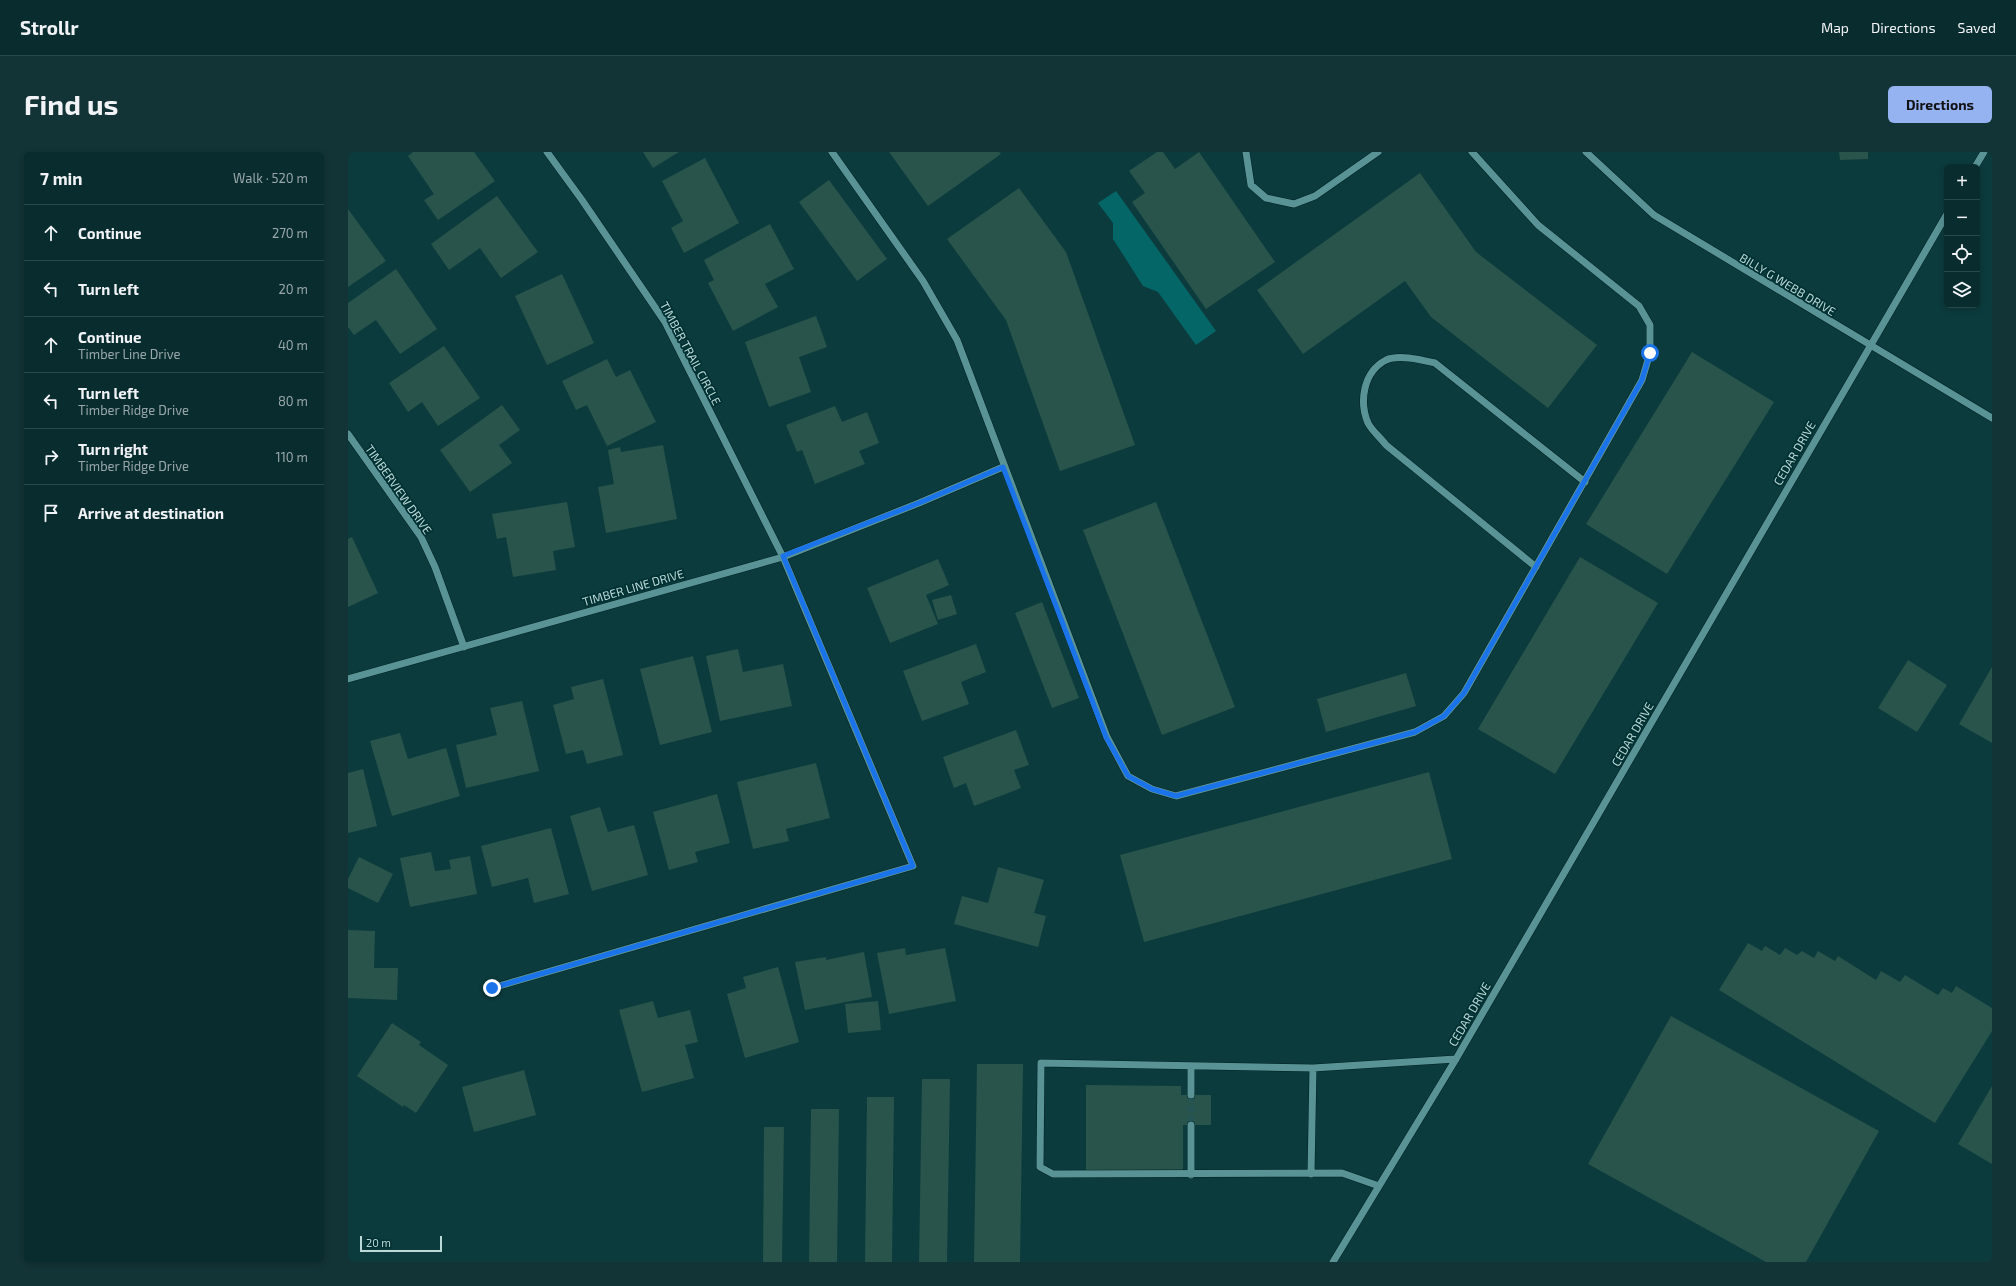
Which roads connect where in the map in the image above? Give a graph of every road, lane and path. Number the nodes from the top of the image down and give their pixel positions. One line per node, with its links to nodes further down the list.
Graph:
1 (547, 152): 15 (street, TIMBER TRAIL CIRCLE)
2 (832, 152): 13 (street)
3 (1246, 152): 4 (street)
4 (1378, 152)
5 (1472, 152): 14 (street)
6 (1586, 152): 10 (street, BILLY G WEBB DRIVE)
7 (1984, 152): 8 (street)
8 (1977, 164)
9 (1944, 219): 10 (street, CEDAR DRIVE)
10 (1869, 346): 11 (street, BILLY G WEBB DRIVE); 20 (street, CEDAR DRIVE)
11 (1992, 418)
12 (348, 434): 17 (street, TIMBERVIEW DRIVE)
13 (1003, 467): 15 (street, TIMBER LINE DRIVE); 16 (street)
14 (1585, 482): 16 (street); 16 (street)
15 (783, 556): 17 (street, TIMBER LINE DRIVE); 19 (street, TIMBER TRAIL CIRCLE)
16 (1536, 567)
17 (464, 647): 18 (street, TIMBER LINE DRIVE)
18 (348, 679)
19 (492, 988)
20 (1456, 1059): 22 (street); 27 (street, CEDAR DRIVE)
21 (1191, 1066): 22 (street); 23 (street); 26 (street)
22 (1313, 1068): 25 (street)
23 (1191, 1095)
24 (1191, 1125): 26 (street)
25 (1311, 1174): 26 (street); 27 (street)
26 (1191, 1175)
27 (1379, 1186): 28 (street, CEDAR DRIVE)
28 (1333, 1262)

